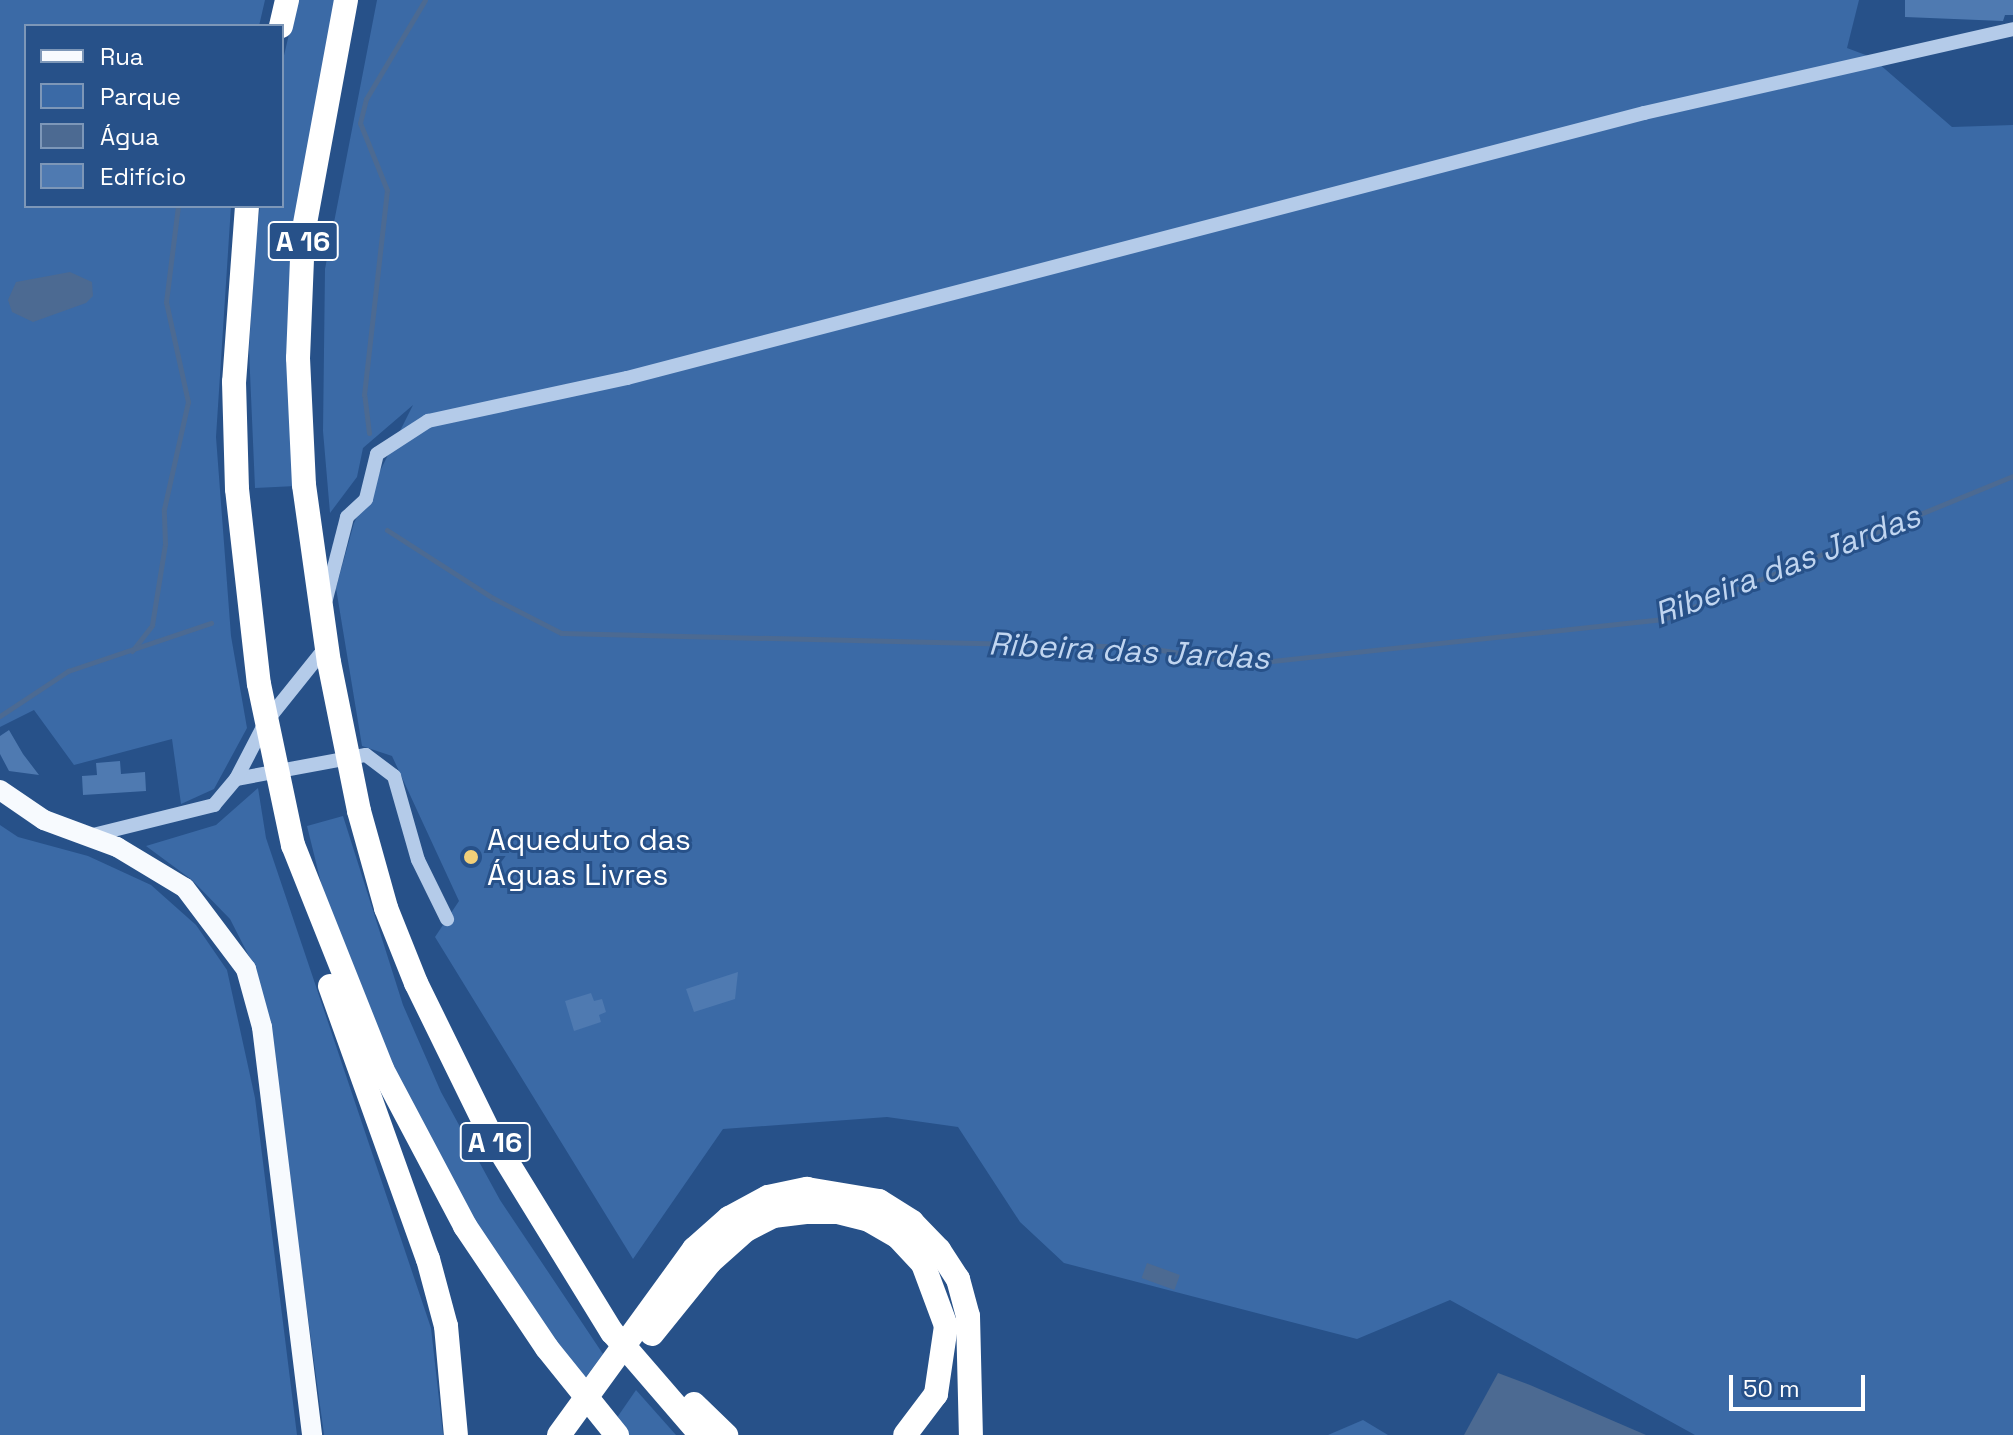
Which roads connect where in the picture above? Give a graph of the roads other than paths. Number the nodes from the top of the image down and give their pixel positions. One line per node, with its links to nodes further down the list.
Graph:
1 (287, 0): 3 (highway)
2 (346, 0): 11 (highway, A 16)
3 (281, 24)
4 (2013, 29): 6 (street)
5 (247, 208): 9 (highway, A 16)
6 (236, 779): 8 (street); 10 (street)
7 (0, 790): 8 (main road)
8 (89, 836): 13 (main road)
9 (292, 838): 14 (highway, A 16); 17 (highway, A 16)
10 (447, 919)
11 (582, 1284): 18 (highway, A 16); 19 (highway, A 16)
12 (656, 1314): 15 (highway); 16 (highway); 20 (highway); 21 (highway)
13 (312, 1435)
14 (456, 1435)
15 (559, 1435)
16 (579, 1435)
17 (617, 1435)
18 (701, 1435)
19 (726, 1435)
20 (905, 1435)
21 (971, 1435)

